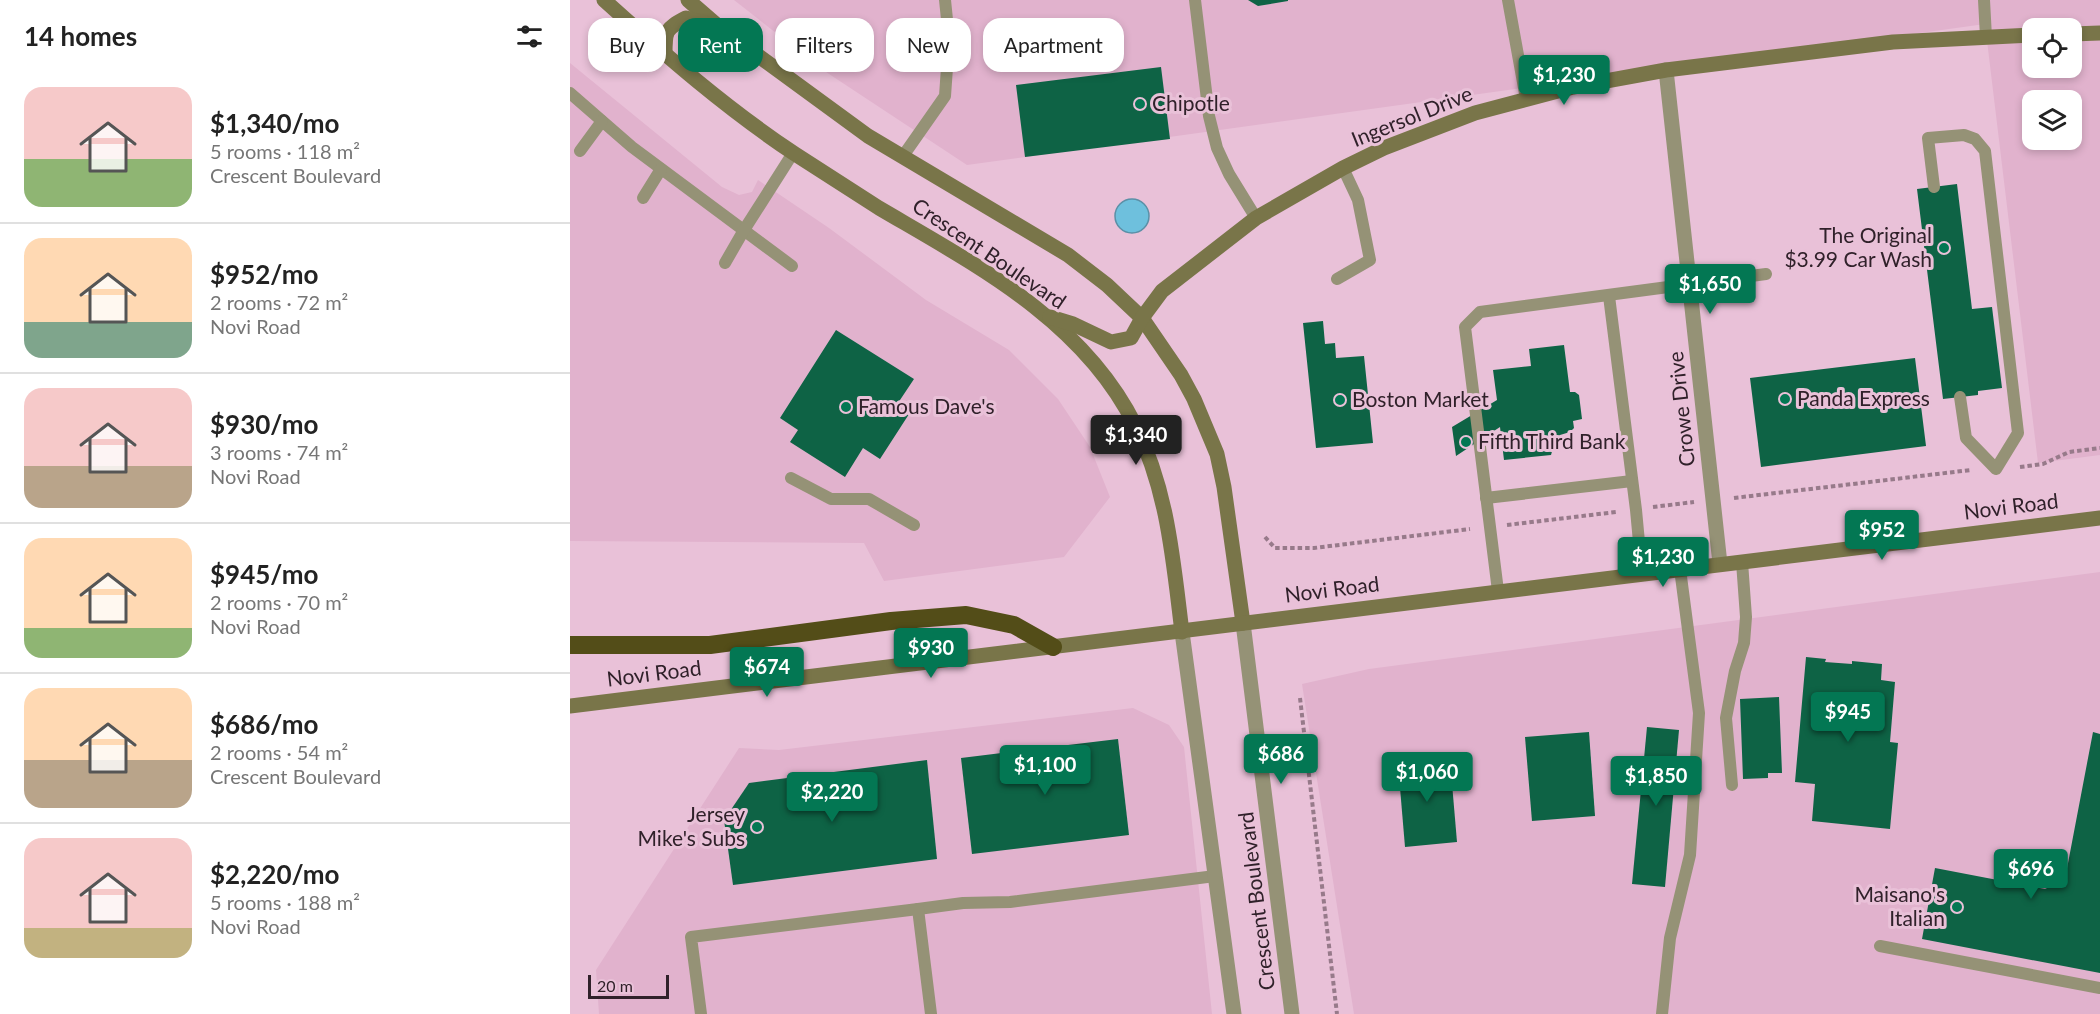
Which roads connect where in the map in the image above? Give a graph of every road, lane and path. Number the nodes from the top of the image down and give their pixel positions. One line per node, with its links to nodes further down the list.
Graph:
1 (604, 0): 7 (street, Crescent Boulevard)
2 (688, 0): 8 (street, Crescent Boulevard)
3 (945, 0): 23 (lane)
4 (1195, 0): 28 (lane)
5 (1508, 0): 19 (lane)
6 (1984, 0): 14 (lane)
7 (624, 18)
8 (709, 18)
9 (678, 22): 10 (street)
10 (666, 33)
11 (2100, 33): 12 (street)
12 (2082, 34)
13 (2022, 35): 14 (street, Ingersol Drive)
14 (1986, 37): 17 (street, Ingersol Drive)
15 (666, 55): 22 (street, Crescent Boulevard)
16 (763, 59): 23 (street, Crescent Boulevard)
17 (1666, 70): 19 (street, Ingersol Drive); 34 (street, Crowe Drive)
18 (570, 93): 20 (lane)
19 (1526, 99): 24 (street, Ingersol Drive)
20 (602, 122): 21 (lane); 25 (lane)
21 (580, 151)
22 (793, 153): 29 (lane); 36 (street, Crescent Boulevard)
23 (903, 156): 37 (street, Crescent Boulevard)
24 (1343, 168): 28 (street, Ingersol Drive); 33 (lane)
25 (661, 169): 27 (lane); 29 (lane)
26 (1934, 187): 40 (lane)
27 (643, 198)
28 (1256, 218): 37 (street, Ingersol Drive)
29 (744, 230): 30 (lane); 31 (lane)
30 (725, 263)
31 (792, 266)
32 (1766, 274): 34 (lane)
33 (1337, 279)
34 (1690, 286): 35 (lane); 44 (street, Crowe Drive)
35 (1609, 296): 42 (lane); 43 (lane)
36 (1050, 317): 37 (street, Ingersol Drive); 56 (street, Crescent Boulevard)
37 (1142, 318): 55 (street, Crescent Boulevard)
38 (1960, 397): 40 (lane)
39 (2100, 448): 40 (path)
40 (1996, 469): 44 (path)
41 (791, 478): 47 (lane)
42 (1632, 481): 43 (lane); 45 (lane)
43 (1486, 498): 48 (lane)
44 (1713, 500): 45 (path); 51 (street, Crowe Drive)
45 (1636, 510): 48 (path); 53 (lane)
46 (2100, 518): 50 (street, Novi Road)
47 (914, 525)
48 (1490, 527): 49 (path); 54 (lane)
49 (1265, 537)
50 (1742, 562): 51 (street, Novi Road); 61 (lane)
51 (1720, 564): 52 (street, Novi Road)
52 (1680, 569): 53 (street, Novi Road); 71 (lane)
53 (1642, 574): 54 (street, Novi Road)
54 (1498, 591): 55 (street, Novi Road)
55 (1243, 623): 56 (street, Novi Road); 69 (street, Crescent Boulevard)
56 (1182, 632): 58 (street, Novi Road); 62 (street, Crescent Boulevard)
57 (570, 645): 58 (highway)
58 (1053, 647): 60 (street, Novi Road)
59 (1300, 698): 70 (path)
60 (570, 706)
61 (1732, 784)
62 (1215, 876): 63 (lane); 68 (street, Crescent Boulevard)
63 (918, 909): 66 (lane); 67 (lane)
64 (1880, 946): 65 (lane)
65 (2100, 988)
66 (701, 1014)
67 (932, 1014)
68 (1234, 1014)
69 (1292, 1014)
70 (1337, 1014)
71 (1662, 1014)

